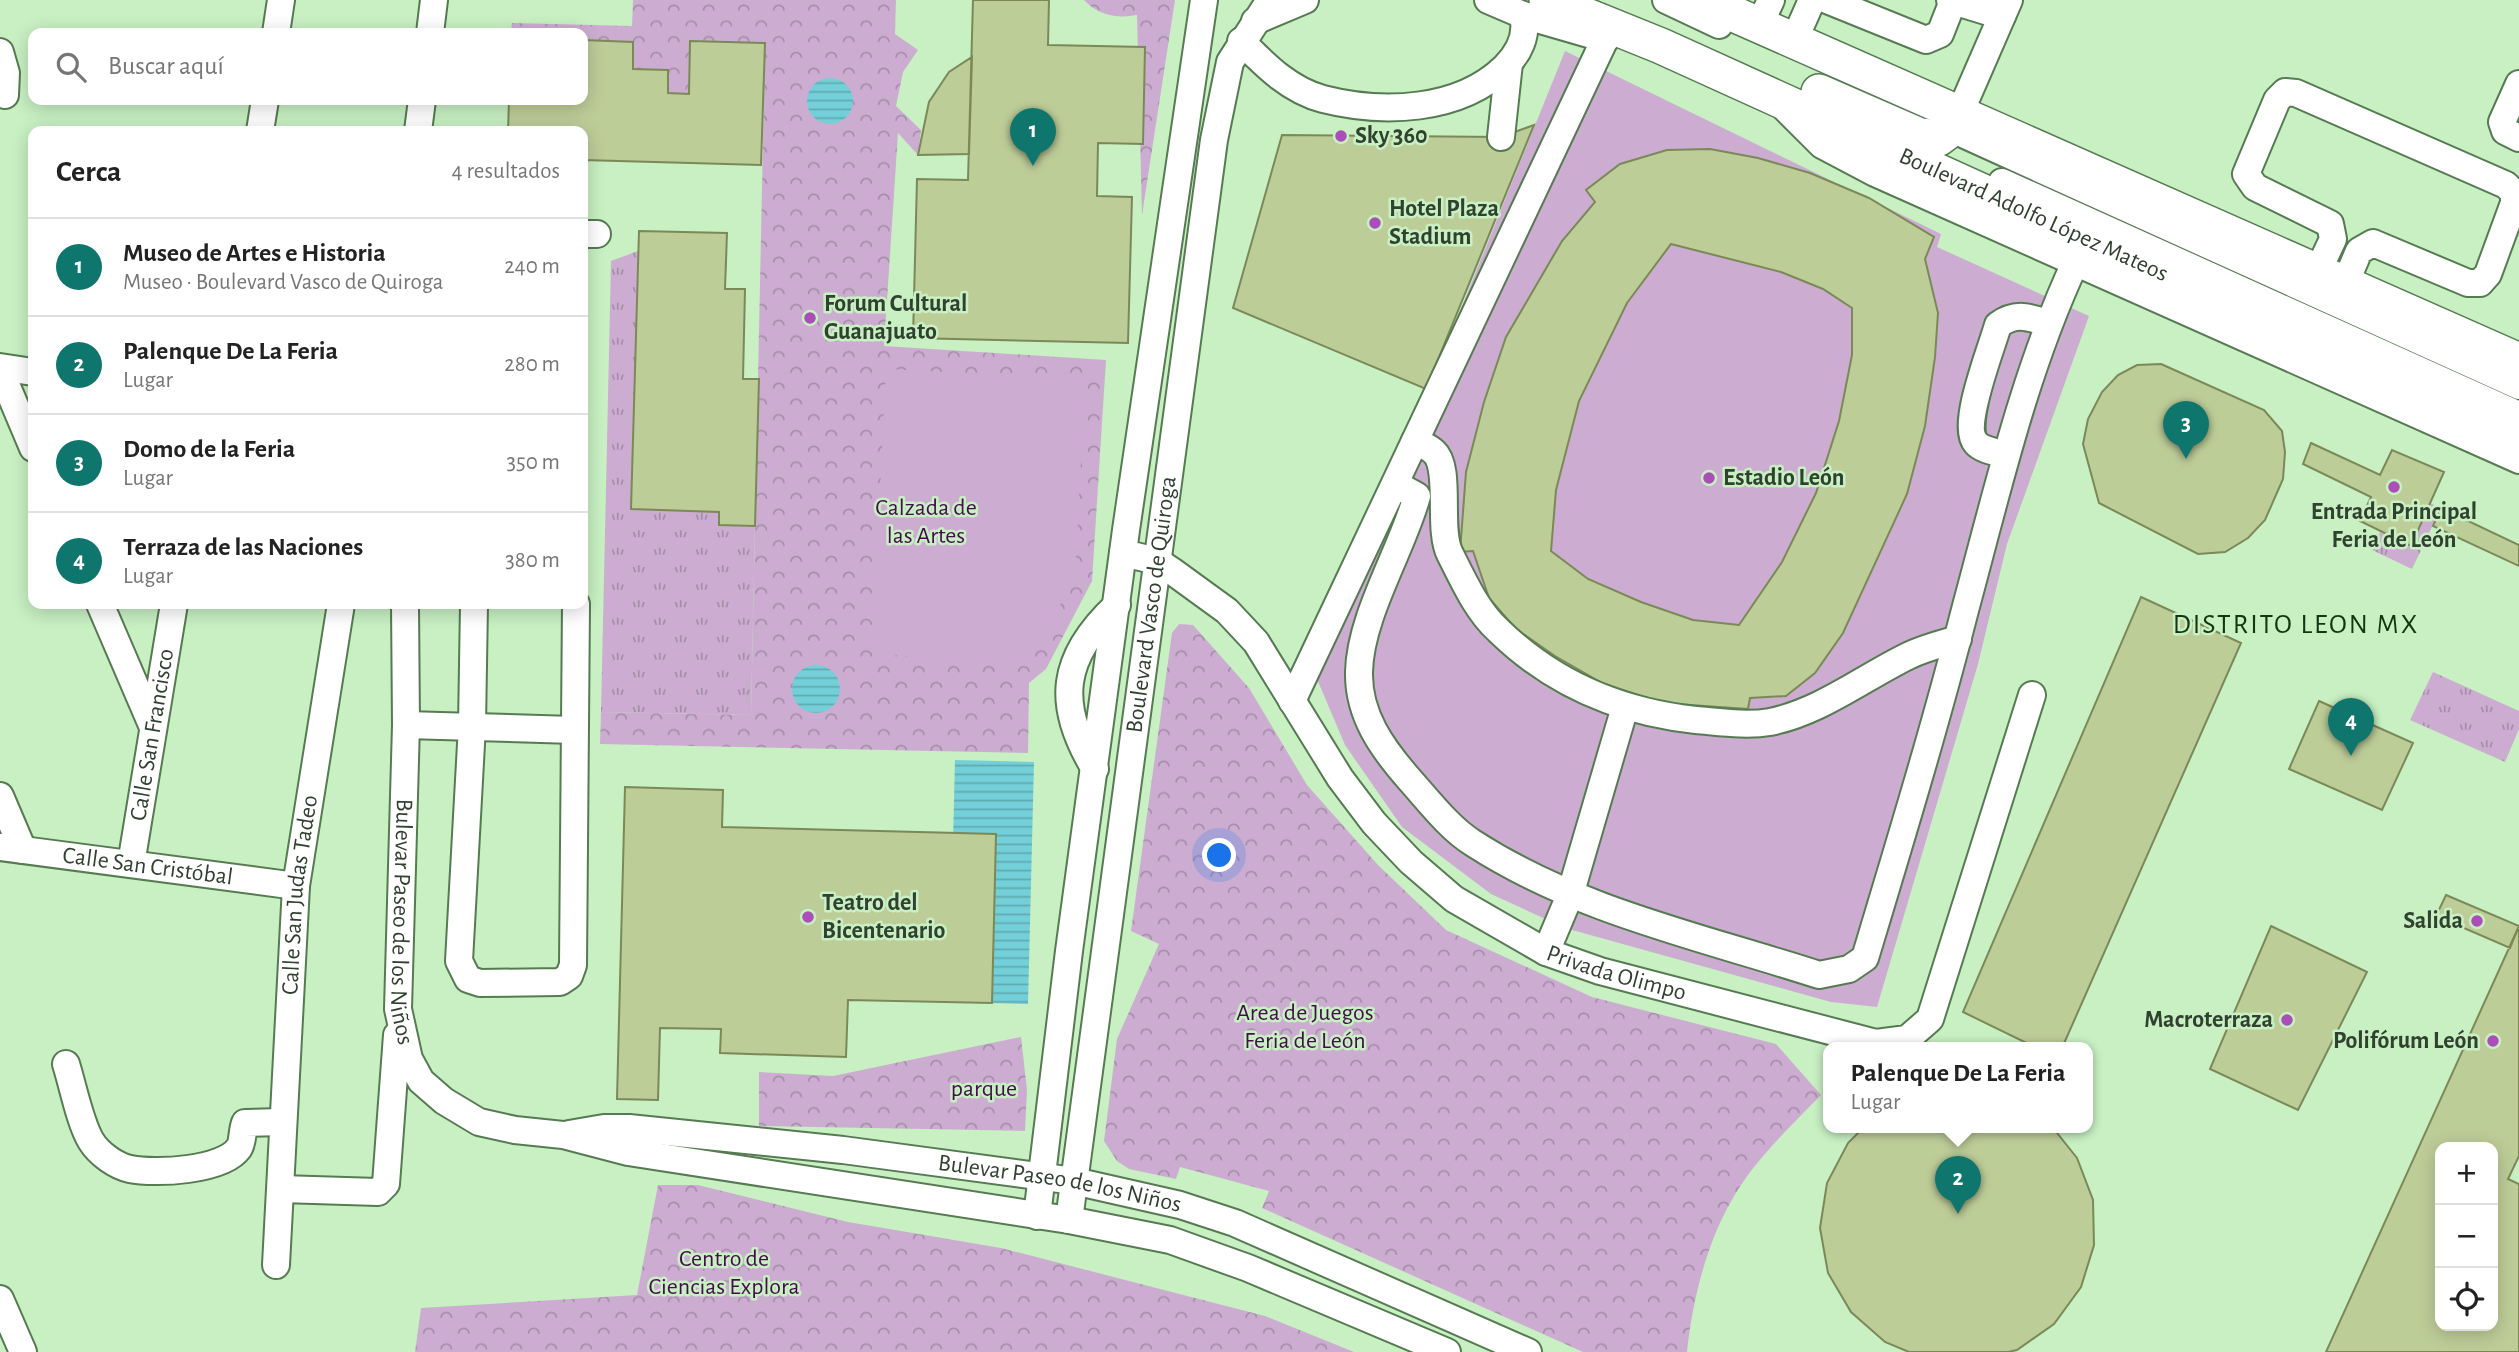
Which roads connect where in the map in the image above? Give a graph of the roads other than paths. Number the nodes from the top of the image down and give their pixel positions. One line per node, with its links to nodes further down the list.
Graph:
1 (281, 0): 16 (street)
2 (434, 0): 17 (street)
3 (1205, 0): 47 (street, Boulevard Vasco de Quiroga)
4 (1305, 0): 15 (street)
5 (1488, 0): 11 (street)
6 (1666, 0): 27 (street)
7 (1702, 0): 13 (main road)
8 (1812, 0): 18 (street)
9 (1827, 0): 10 (street)
10 (1952, 1): 12 (street)
11 (1541, 6): 14 (main road); 19 (main road, Boulevard Adolfo López Mateos); 21 (street)
12 (2005, 8): 27 (street)
13 (1765, 13): 18 (main road)
14 (1604, 17): 19 (street); 27 (main road); 39 (street); 42 (street)
15 (1255, 21): 21 (street); 48 (street, Boulevard Vasco de Quiroga)
16 (277, 28)
17 (431, 28)
18 (1793, 43): 27 (main road)
19 (1661, 46): 24 (main road, Boulevard Adolfo López Mateos)
20 (0, 52): 23 (street)
21 (1509, 63): 30 (street)
22 (2519, 84): 31 (street)
23 (5, 94)
24 (1774, 98): 32 (street); 40 (main road, Boulevard Adolfo López Mateos)
25 (264, 105): 28 (street)
26 (421, 105): 29 (street)
27 (1955, 122): 33 (main road); 38 (street)
28 (261, 126)
29 (419, 126)
30 (1501, 138)
31 (2519, 138)
32 (2076, 261): 34 (street); 44 (street)
33 (2332, 277): 33 (street); 35 (main road)
34 (2048, 323): 43 (street); 43 (street)
35 (2519, 361)
36 (0, 368): 37 (street); 41 (street)
37 (28, 371)
38 (2519, 386)
39 (2519, 415)
40 (2519, 435)
41 (28, 436)
42 (1415, 441): 45 (street); 46 (street)
43 (2007, 455): 56 (street)
44 (2519, 460)
45 (1406, 490): 46 (street); 58 (street); 69 (street)
46 (1443, 513): 59 (street)
47 (1123, 553): 48 (street, Privada Olimpo); 49 (street, Boulevard Vasco de Quiroga)
48 (1157, 561): 58 (street, Privada Olimpo); 80 (street, Boulevard Vasco de Quiroga)
49 (1117, 605): 64 (street, Boulevard Vasco de Quiroga); 64 (street)
50 (102, 609): 60 (street)
51 (173, 609): 60 (street, Calle San Francisco)
52 (340, 609): 68 (street, Calle San Judas Tadeo)
53 (405, 609): 61 (street, Bulevar Paseo de los Niños)
54 (474, 609): 62 (street)
55 (576, 609): 63 (street)
56 (1958, 639): 59 (street); 69 (street)
57 (2032, 695): 73 (street, Privada Olimpo)
58 (1292, 701): 70 (street, Privada Olimpo)
59 (1625, 708): 69 (street)
60 (152, 725): 67 (street, Calle San Francisco)
61 (406, 725): 62 (street); 71 (street, Bulevar Paseo de los Niños)
62 (472, 726): 63 (street); 63 (street)
63 (574, 730)
64 (1095, 769): 79 (street, Boulevard Vasco de Quiroga)
65 (0, 796): 66 (street)
66 (12, 848): 67 (street, Calle San Cristóbal)
67 (131, 864): 68 (street, Calle San Cristóbal)
68 (296, 886): 75 (street, Calle San Judas Tadeo)
69 (1570, 895): 70 (street)
70 (1546, 953): 72 (street, Privada Olimpo)
71 (398, 1009): 76 (street, Bulevar Paseo de los Niños); 81 (street)
72 (1872, 1042)
73 (1884, 1042)
74 (66, 1064): 77 (street)
75 (282, 1122): 77 (street); 78 (street, Calle San Judas Tadeo)
76 (563, 1135): 79 (street, Bulevar Paseo de los Niños); 82 (street, Bulevar Paseo de los Niños)
77 (240, 1147): 78 (street)
78 (282, 1148): 81 (street, Calle San Judas Tadeo)
79 (1040, 1177): 80 (street, Bulevar Paseo de los Niños); 82 (street, Boulevard Vasco de Quiroga)
80 (1074, 1181): 83 (street, Boulevard Vasco de Quiroga); 88 (street, Bulevar Paseo de los Niños)
81 (282, 1189): 84 (street, Calle San Judas Tadeo)
82 (1037, 1216): 83 (street, Bulevar Paseo de los Niños)
83 (1069, 1220): 87 (street, Bulevar Paseo de los Niños)
84 (276, 1265)
85 (2, 1308): 86 (street)
86 (23, 1352)
87 (1447, 1352)
88 (1528, 1352)

